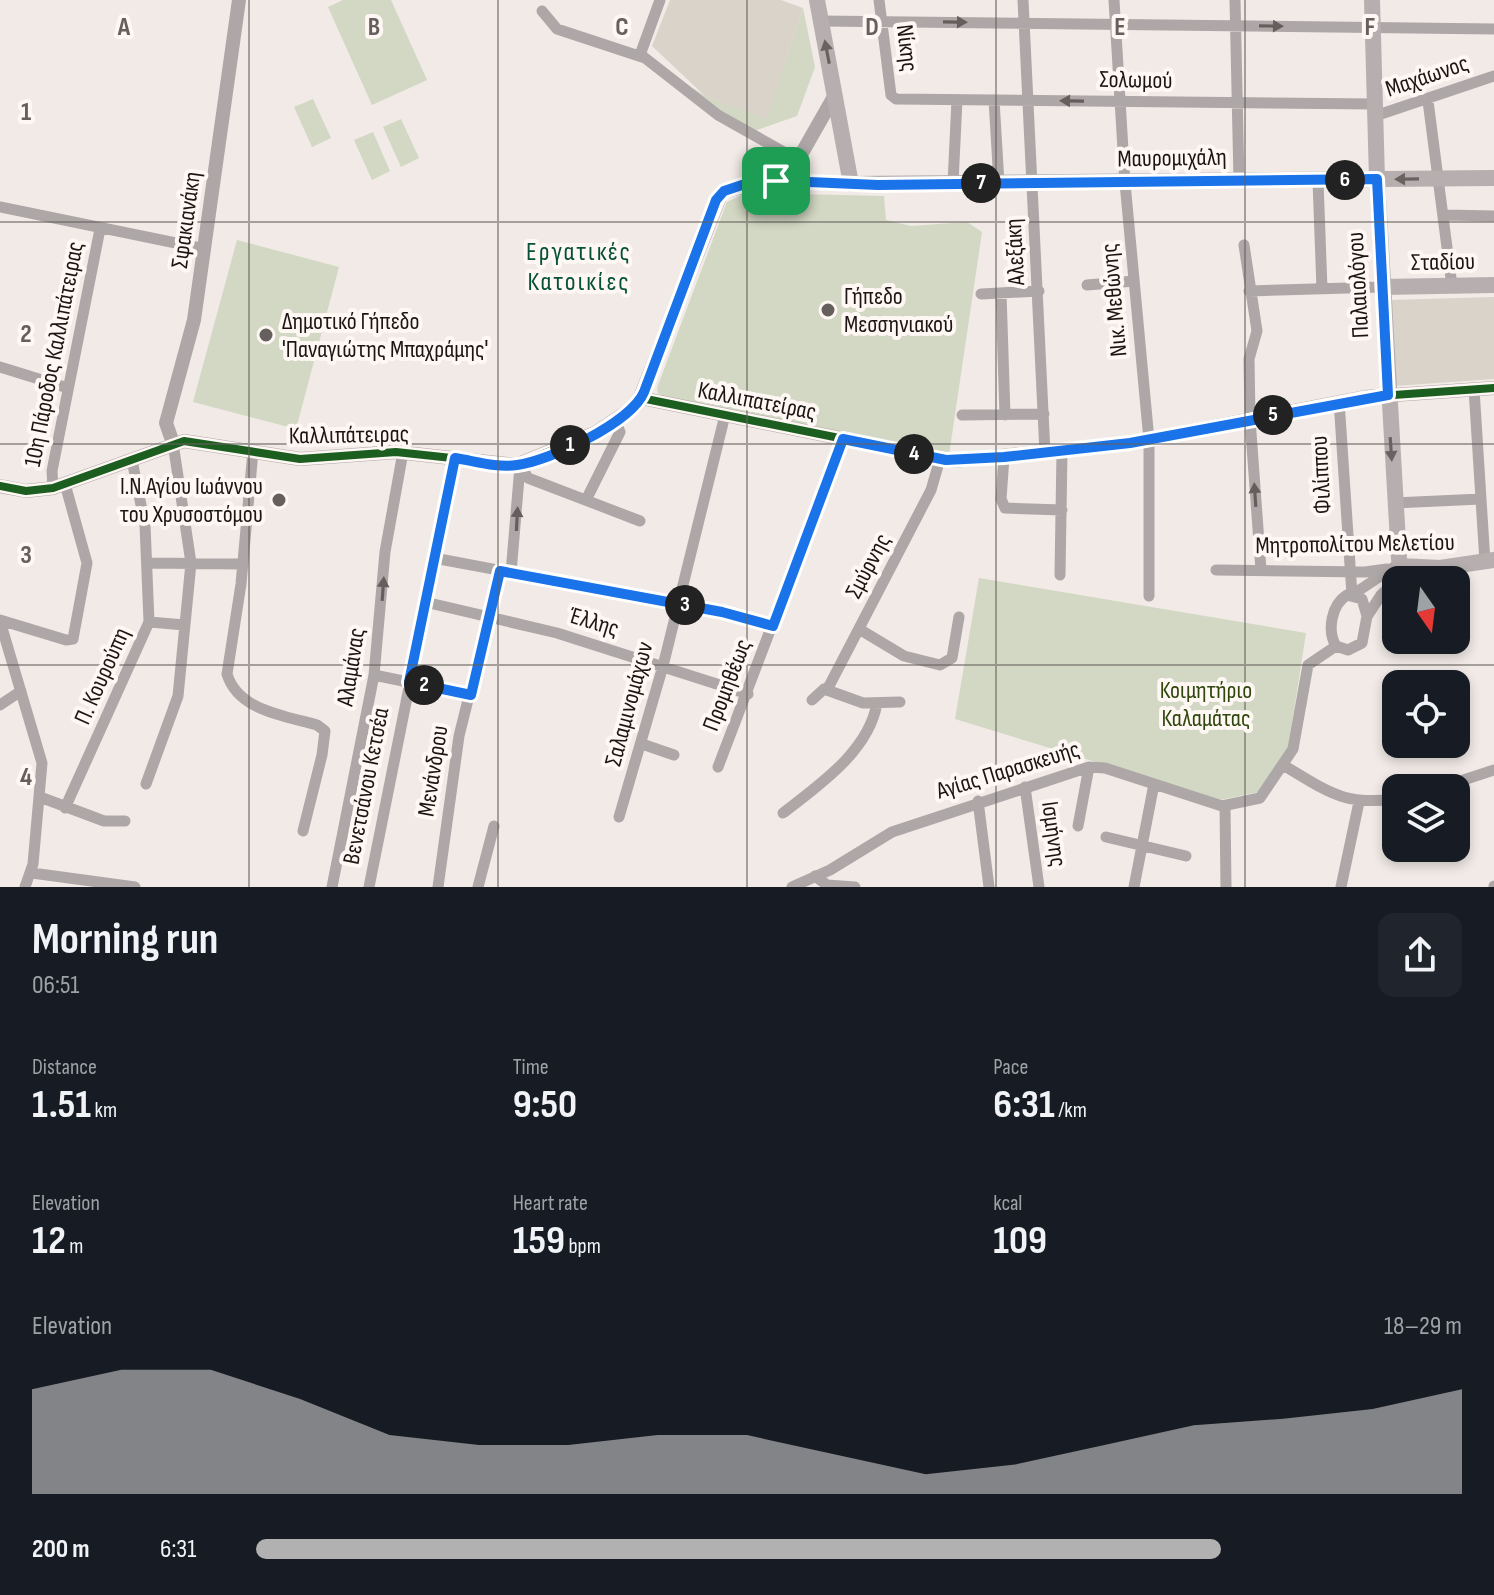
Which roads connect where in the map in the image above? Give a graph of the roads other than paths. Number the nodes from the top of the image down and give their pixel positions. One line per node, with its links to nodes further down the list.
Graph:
1 (239, 0): 46 (street, Σφακιανάκη)
2 (660, 0): 18 (street)
3 (803, 0): 4 (street)
4 (817, 0): 11 (main road)
5 (879, 0): 12 (street, Νίκης)
6 (1023, 0): 13 (street, Αλεξάκη)
7 (1114, 0): 14 (street, Νικ. Μεθώνης)
8 (1235, 0): 15 (street)
9 (1372, 0): 16 (main road, Παλαιολόγου)
10 (542, 11): 18 (street)
11 (821, 21): 12 (street); 20 (main road, one-way to 11)
12 (882, 21): 13 (street, one-way to 13); 21 (street, Νίκης)
13 (1024, 23): 14 (street); 24 (street, Αλεξάκη)
14 (1115, 25): 15 (street); 26 (street, Νικ. Μεθώνης)
15 (1235, 25): 16 (street, one-way to 16); 27 (street)
16 (1373, 27): 17 (street); 28 (main road, Παλαιολόγου)
17 (1494, 29)
18 (640, 55): 29 (street)
19 (1494, 76): 25 (street, Μαχάωνος)
20 (835, 95): 29 (street); 40 (main road)
21 (896, 99): 22 (street, Σολωμού)
22 (957, 100): 23 (street, Σολωμού); 37 (street)
23 (994, 100): 24 (street, Σολωμού); 38 (street)
24 (1029, 101): 26 (street, Σολωμού, one-way to 24); 36 (street, Αλεξάκη)
25 (1428, 101): 28 (street, Μαχάωνος); 30 (street)
26 (1118, 102): 27 (street, Σολωμού); 39 (street, Νικ. Μεθώνης)
27 (1237, 103): 28 (street, Σολωμού); 34 (street)
28 (1374, 110): 32 (main road, Παλαιολόγου)
29 (798, 160): 33 (street)
30 (1440, 178): 31 (main road, Μαυρομιχάλη); 32 (main road, Μαυρομιχάλη, one-way to 32); 42 (street)
31 (1494, 178)
32 (1377, 179): 35 (main road, Μαυρομιχάλη); 51 (main road, Παλαιολόγου)
33 (786, 181): 40 (street); 62 (street)
34 (1239, 181): 35 (main road, Μαυρομιχάλη); 39 (main road, Μαυρομιχάλη)
35 (1318, 181): 52 (street)
36 (1033, 182): 38 (main road, Μαυρομιχάλη); 39 (main road, Μαυρομιχάλη); 53 (street, Αλεξάκη)
37 (953, 183): 38 (main road, Μαυρομιχάλη); 40 (main road, Μαυρομιχάλη)
38 (999, 183)
39 (1125, 183): 47 (street, Νικ. Μεθώνης)
40 (851, 184)
41 (0, 207): 44 (street)
42 (1445, 215): 43 (street); 50 (street)
43 (1494, 216)
44 (100, 229): 46 (street); 58 (street, 10η Πάροδος Καλλιπάτειρας)
45 (1244, 245): 54 (street)
46 (205, 249): 72 (street, Σφακιανάκη)
47 (1134, 281): 48 (street); 71 (street, Νικ. Μεθώνης)
48 (1087, 285)
49 (1494, 285): 50 (main road, Σταδίου)
50 (1452, 286): 51 (main road, Σταδίου)
51 (1382, 287): 52 (street, Σταδίου); 61 (main road, Παλαιολόγου)
52 (1322, 289): 54 (street, Σταδίου)
53 (1039, 291): 55 (street); 64 (street, Αλεξάκη)
54 (1249, 291): 68 (street)
55 (1001, 293): 56 (street); 67 (street)
56 (981, 294)
57 (0, 367): 58 (street)
58 (68, 388): 83 (street, 10η Πάροδος Καλλιπάτειρας)
59 (1494, 388): 60 (street)
60 (1474, 389): 61 (street); 84 (street)
61 (1388, 395): 63 (street); 86 (main road, Παλαιολόγου, one-way to 86)
62 (641, 398): 65 (street, Καλλιπατείρας); 69 (street, Καλλιπάτειρας)
63 (1339, 401): 68 (street); 99 (street, Φιλίππου)
64 (1044, 414): 67 (street); 76 (street, Αλεξάκη)
65 (725, 415): 70 (street, Καλλιπατείρας); 107 (street, Σαλαμινομάχων)
66 (962, 415): 67 (street)
67 (1005, 415)
68 (1250, 419): 71 (street); 97 (street, one-way to 68)
69 (616, 422): 81 (street, Καλλιπάτειρας); 85 (street)
70 (843, 439): 79 (street, Καλλιπατείρας); 114 (street, Προμηθέως)
71 (1149, 440): 75 (street, Καλλιπατείρας); 105 (street, Νικ. Μεθώνης)
72 (173, 443): 73 (street, Καλλιπάτειρας); 80 (street, Καλλιπάτειρας); 92 (street)
73 (253, 451): 74 (street, Καλλιπάτειρας); 93 (street)
74 (403, 452): 78 (street, Καλλιπάτειρας); 118 (street, Αλαμάνας, one-way to 74)
75 (1062, 452): 76 (street, Καλλιπατείρας); 87 (street)
76 (1045, 453): 77 (street, Καλλιπατείρας)
77 (1004, 457): 79 (street, Καλλιπατείρας); 87 (street)
78 (455, 458): 81 (street, Καλλιπάτειρας); 89 (street, Βενετσάνου Κετσέα)
79 (940, 459): 115 (street, Σμύρνης)
80 (132, 460): 83 (street, Καλλιπάτειρας); 91 (street, Π. Κουρούπη)
81 (520, 465): 85 (street); 98 (street, Μενάνδρου, one-way to 81)
82 (0, 486): 83 (street, Καλλιπάτειρας)
83 (59, 486): 111 (street)
84 (1481, 499): 86 (street); 90 (street)
85 (586, 500): 88 (street)
86 (1394, 503): 94 (main road, Παλαιολόγου)
87 (1062, 510): 101 (street)
88 (640, 521)
89 (434, 558): 98 (street); 106 (street, Βενετσάνου Κετσέα)
90 (1490, 561): 95 (main road, Μητροπολίτου Μελετίου)
91 (148, 563): 92 (street); 112 (street, Π. Κουρούπη)
92 (191, 563): 93 (street); 113 (street)
93 (243, 564): 149 (street)
94 (1399, 566)
95 (1452, 566)
96 (1216, 570): 97 (street, Μητροπολίτου Μελετίου)
97 (1261, 570): 99 (street, Μητροπολίτου Μελετίου)
98 (506, 572): 107 (street); 109 (street, Μενάνδρου)
99 (1350, 573): 100 (street, Μητροπολίτου Μελετίου); 104 (street, Φιλίππου)
100 (1382, 573)
101 (1060, 575)
102 (1382, 581): 104 (street)
103 (1382, 594): 108 (street)
104 (1352, 595): 108 (street); 116 (street)
105 (1149, 596)
106 (425, 602): 109 (street, Έλλης); 119 (street, Βενετσάνου Κετσέα)
107 (678, 604): 114 (street); 117 (street, Σαλαμινομάχων)
108 (1367, 616): 116 (street)
109 (490, 617): 117 (street, Έλλης); 123 (street, Μενάνδρου)
110 (959, 617): 115 (street)
111 (0, 620): 121 (street)
112 (149, 622): 113 (street); 143 (street, Π. Κουρούπη)
113 (185, 625): 135 (street)
114 (773, 626): 122 (street, Προμηθέως)
115 (859, 629): 120 (street, Σμύρνης)
116 (1336, 646): 130 (street)
117 (663, 666): 122 (street, Έλλης); 128 (street, Σαλαμινομάχων)
118 (374, 675): 119 (street); 157 (street, Αλαμάνας)
119 (409, 682): 123 (street); 158 (street, Βενετσάνου Κετσέα)
120 (827, 690): 124 (street); 126 (street)
121 (21, 691): 127 (street); 138 (street)
122 (748, 694): 131 (street, Προμηθέως)
123 (471, 695): 159 (street, Μενάνδρου)
124 (812, 700)
125 (900, 702): 126 (street)
126 (877, 703): 144 (street)
127 (0, 705)
128 (642, 744): 129 (street); 145 (street, Σαλαμινομάχων)
129 (674, 755)
130 (1283, 765): 141 (street); 142 (street)
131 (718, 767)
132 (1089, 767): 136 (street, Αγίας Παρασκευής); 137 (street, Αγίας Παρασκευής); 148 (street)
133 (1494, 770): 134 (street)
134 (1470, 778)
135 (146, 784)
136 (1154, 784): 142 (street, Αγίας Παρασκευής); 151 (street)
137 (1025, 787): 140 (street, Αγίας Παρασκευής); 164 (street, Ισμήνης)
138 (40, 797): 143 (street); 153 (street)
139 (1382, 800): 141 (street)
140 (978, 801): 154 (street, Αγίας Παρασκευής); 163 (street)
141 (1359, 802): 167 (street)
142 (1225, 806): 166 (street)
143 (65, 808): 146 (street)
144 (783, 813)
145 (619, 817)
146 (125, 821)
147 (494, 826): 160 (street)
148 (1078, 826)
149 (303, 831)
150 (1106, 837): 151 (street)
151 (1141, 845): 152 (street); 165 (street)
152 (1186, 856)
153 (32, 873): 155 (street); 156 (street)
154 (815, 876): 161 (street, Αγίας Παρασκευής); 162 (street)
155 (25, 887)
156 (135, 887)
157 (332, 887)
158 (369, 887)
159 (438, 887)
160 (478, 887)
161 (792, 887)
162 (855, 887)
163 (989, 887)
164 (1039, 887)
165 (1134, 887)
166 (1226, 887)
167 (1341, 887)

